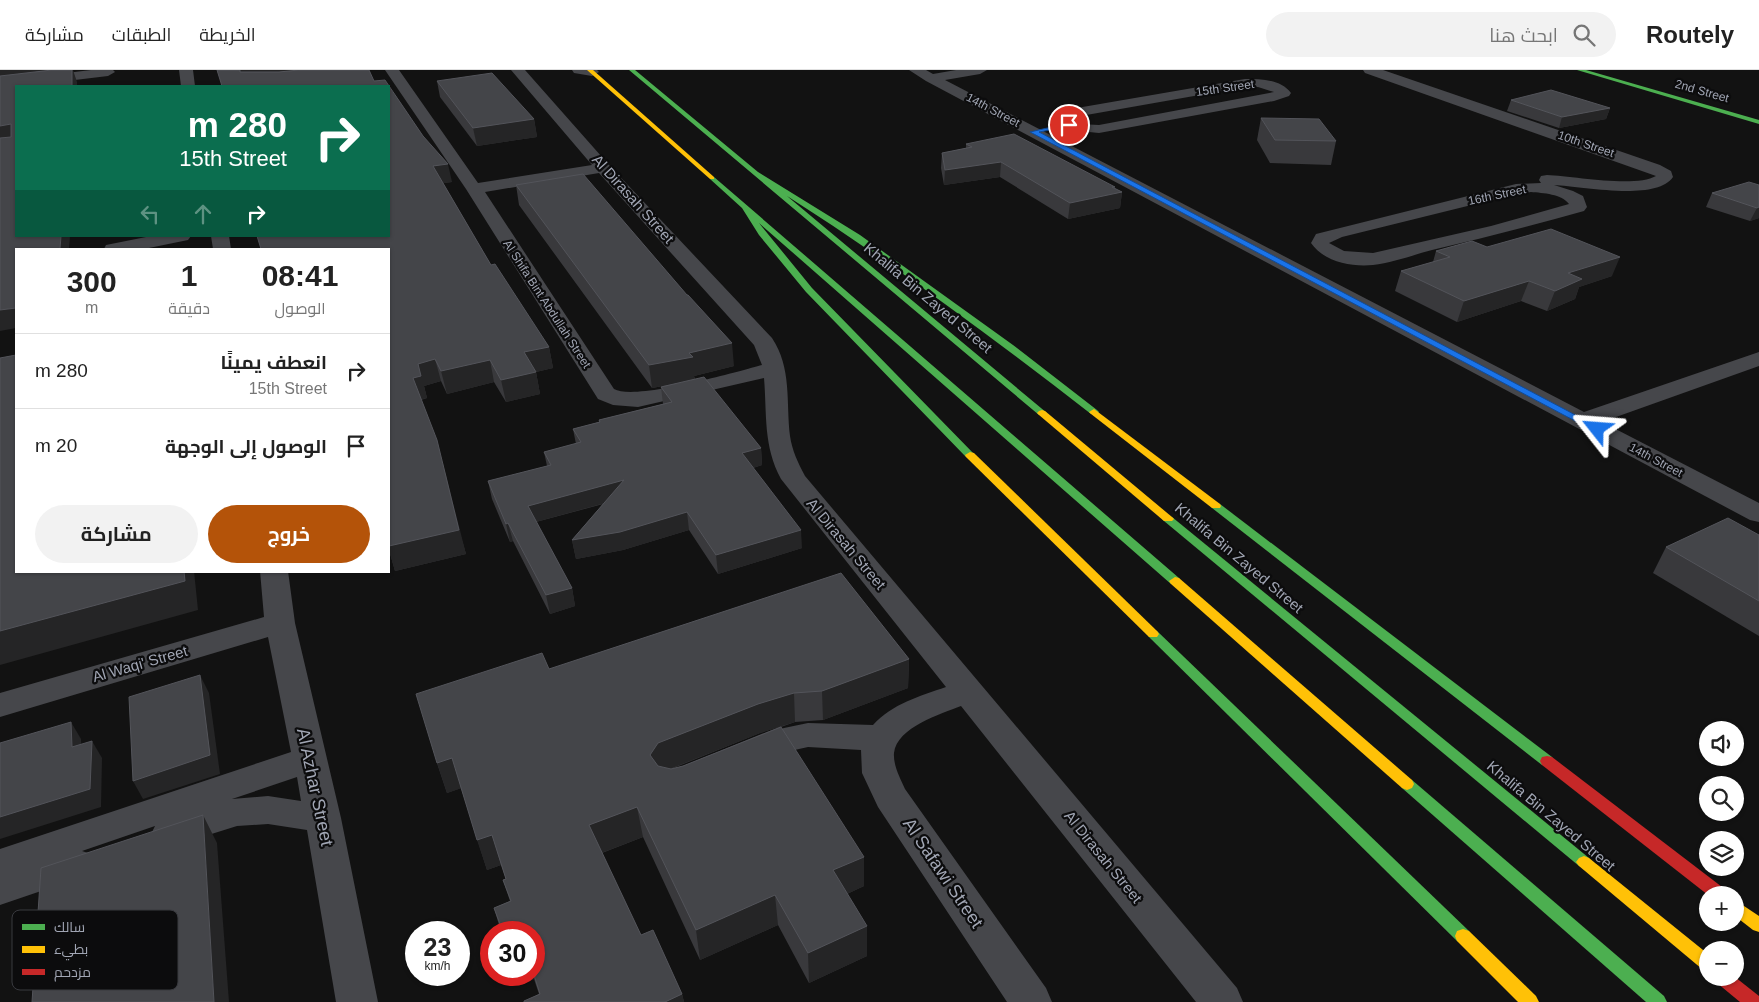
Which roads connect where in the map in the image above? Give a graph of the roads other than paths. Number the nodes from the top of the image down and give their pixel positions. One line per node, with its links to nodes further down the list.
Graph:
1 (186, 70): 14 (street)
2 (392, 70): 24 (street, Al Shifa Bint Abdullah Street)
3 (518, 70): 21 (street, Al Dirasah Street)
4 (632, 70): 22 (main road, Khalifa Bin Zayed Street)
5 (980, 70): 11 (street)
6 (1370, 70): 23 (street, 10th Street)
7 (1580, 70): 18 (main road, 2nd Street)
8 (1607, 70): 17 (main road, 2nd Street)
9 (108, 71): 12 (street); 13 (street)
10 (587, 71): 25 (main road)
11 (924, 74): 20 (street, 14th Street)
12 (0, 85)
13 (106, 85)
14 (188, 85)
15 (1173, 96): 16 (street, 15th Street); 16 (street, 15th Street); 19 (street, 15th Street)
16 (1207, 110): 19 (street, 15th Street)
17 (1759, 114)
18 (1759, 122)
19 (1069, 125): 20 (street, 15th Street)
20 (1033, 132): 31 (street, 14th Street)
21 (604, 168): 24 (street); 33 (street, Al Dirasah Street)
22 (753, 172): 45 (main road, Khalifa Bin Zayed Street); 49 (main road, Khalifa Bin Zayed Street)
23 (1530, 187): 26 (street, 16th Street); 27 (street, 16th Street)
24 (474, 189): 33 (street, Al Shifa Bint Abdullah Street)
25 (745, 207): 54 (main road); 55 (main road)
26 (1441, 207): 27 (street, 16th Street); 30 (street, 16th Street)
27 (1495, 230): 30 (street, 16th Street)
28 (177, 237): 29 (street)
29 (116, 248)
30 (1329, 252): 31 (street)
31 (1286, 265): 34 (street, 14th Street)
32 (1759, 359): 34 (street)
33 (774, 368): 38 (street, Al Dirasah Street)
34 (1582, 421): 35 (street, 14th Street)
35 (1759, 514)
36 (274, 573): 37 (street, Al Azhar Street)
37 (280, 623): 39 (street, Al Waqi' Street); 41 (street, Al Azhar Street)
38 (968, 691): 40 (street); 53 (street, Al Dirasah Street)
39 (0, 704)
40 (881, 738): 42 (street); 52 (street, Al Safawi Street)
41 (310, 759): 43 (street, Al Azhar Street); 44 (street)
42 (729, 762)
43 (323, 818): 46 (street); 51 (street, Al Azhar Street)
44 (0, 864)
45 (1708, 886)
46 (0, 889)
47 (1744, 914): 48 (main road)
48 (1759, 925)
49 (1699, 957)
50 (1733, 986): 56 (main road)
51 (357, 1002)
52 (1031, 1002)
53 (1222, 1002)
54 (1530, 1002)
55 (1658, 1002)
56 (1753, 1002)

